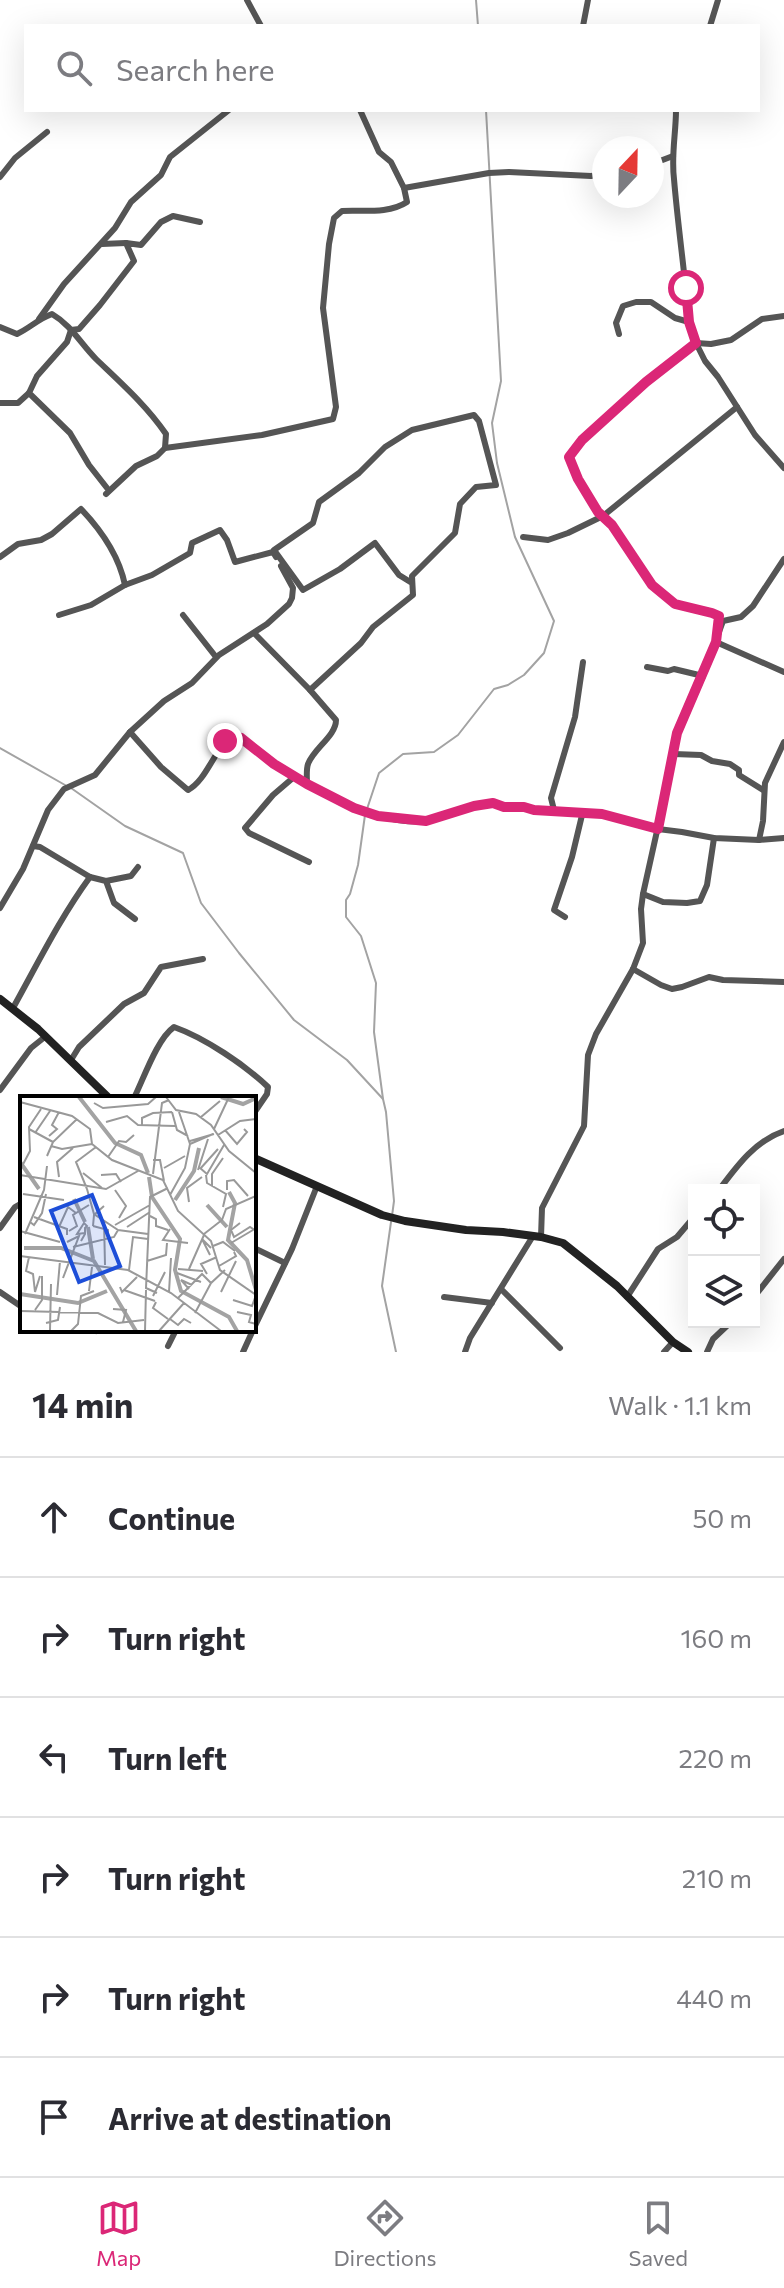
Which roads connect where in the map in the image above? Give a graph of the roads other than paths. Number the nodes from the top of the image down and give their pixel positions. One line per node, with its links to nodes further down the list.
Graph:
1 (247, 0): 4 (street)
2 (588, 0): 5 (street)
3 (718, 0): 6 (street)
4 (260, 24)
5 (583, 24)
6 (711, 24)
7 (226, 112): 18 (street)
8 (361, 112): 15 (street)
9 (676, 112): 11 (street)
10 (47, 132): 14 (street)
11 (673, 156): 12 (street); 21 (street)
12 (664, 159)
13 (592, 176): 15 (street)
14 (0, 177)
15 (404, 188): 29 (street)
16 (200, 222): 17 (street)
17 (126, 243): 18 (street); 23 (street)
18 (102, 244): 20 (street)
19 (784, 316): 25 (street)
20 (39, 319): 22 (street); 23 (street)
21 (689, 322): 24 (street); 25 (street)
22 (0, 327)
23 (71, 330): 26 (street); 29 (street)
24 (619, 334)
25 (696, 343): 28 (street); 31 (street)
26 (29, 393): 27 (street); 29 (street)
27 (0, 403)
28 (737, 407): 30 (street); 31 (street)
29 (165, 448)
30 (784, 468)
31 (603, 516): 32 (street); 40 (street)
32 (523, 537)
33 (0, 557): 36 (street)
34 (784, 559): 40 (street)
35 (412, 583): 35 (street); 46 (street)
36 (125, 585): 37 (street); 39 (street)
37 (59, 615)
38 (183, 615): 41 (street)
39 (254, 633): 41 (street); 46 (street)
40 (716, 642): 44 (street); 45 (street)
41 (216, 657): 47 (street)
42 (583, 662): 53 (street)
43 (647, 667): 45 (street)
44 (784, 672)
45 (703, 676): 49 (street)
46 (310, 690): 51 (street)
47 (130, 732): 50 (street); 59 (street)
48 (784, 742): 52 (street)
49 (674, 754): 52 (street); 55 (street)
50 (294, 777): 51 (street); 60 (street)
51 (307, 784): 53 (street)
52 (763, 790): 58 (street)
53 (554, 810): 54 (street)
54 (583, 811): 55 (street); 66 (street)
55 (658, 829): 56 (street); 64 (street)
56 (714, 838): 58 (street); 64 (street)
57 (784, 838): 58 (street)
58 (759, 840)
59 (33, 846): 62 (street); 65 (street)
60 (309, 862)
61 (138, 867): 63 (street)
62 (90, 877): 63 (street); 72 (street)
63 (106, 878): 67 (street)
64 (643, 894): 69 (street)
65 (0, 908)
66 (565, 917)
67 (135, 919)
68 (203, 959): 74 (street)
69 (633, 969): 70 (street); 86 (street)
70 (784, 982)
71 (0, 999): 72 (street)
72 (13, 1008): 73 (street)
73 (46, 1036): 74 (street); 75 (street)
74 (71, 1060): 76 (street)
75 (0, 1090)
76 (107, 1096)
77 (135, 1096): 78 (street)
78 (256, 1110)
79 (784, 1131): 81 (street)
80 (256, 1159): 82 (street)
81 (724, 1184)
82 (317, 1186): 86 (street); 89 (street)
83 (20, 1204): 85 (street)
84 (688, 1224): 94 (street)
85 (0, 1228)
86 (537, 1236): 90 (street); 94 (street)
87 (256, 1249): 89 (street)
88 (784, 1259): 91 (street)
89 (285, 1263): 97 (street)
90 (501, 1289): 95 (street); 103 (street)
91 (760, 1289)
92 (0, 1292): 96 (street)
93 (444, 1297): 95 (street)
94 (627, 1297): 101 (street)
95 (492, 1303): 105 (street)
96 (20, 1306)
97 (256, 1325)
98 (725, 1328): 108 (street)
99 (175, 1332): 102 (street)
100 (253, 1332): 104 (street)
101 (673, 1342): 106 (street); 107 (street)
102 (168, 1346)
103 (560, 1348)
104 (243, 1352)
105 (465, 1352)
106 (664, 1352)
107 (688, 1352)
108 (707, 1352)

